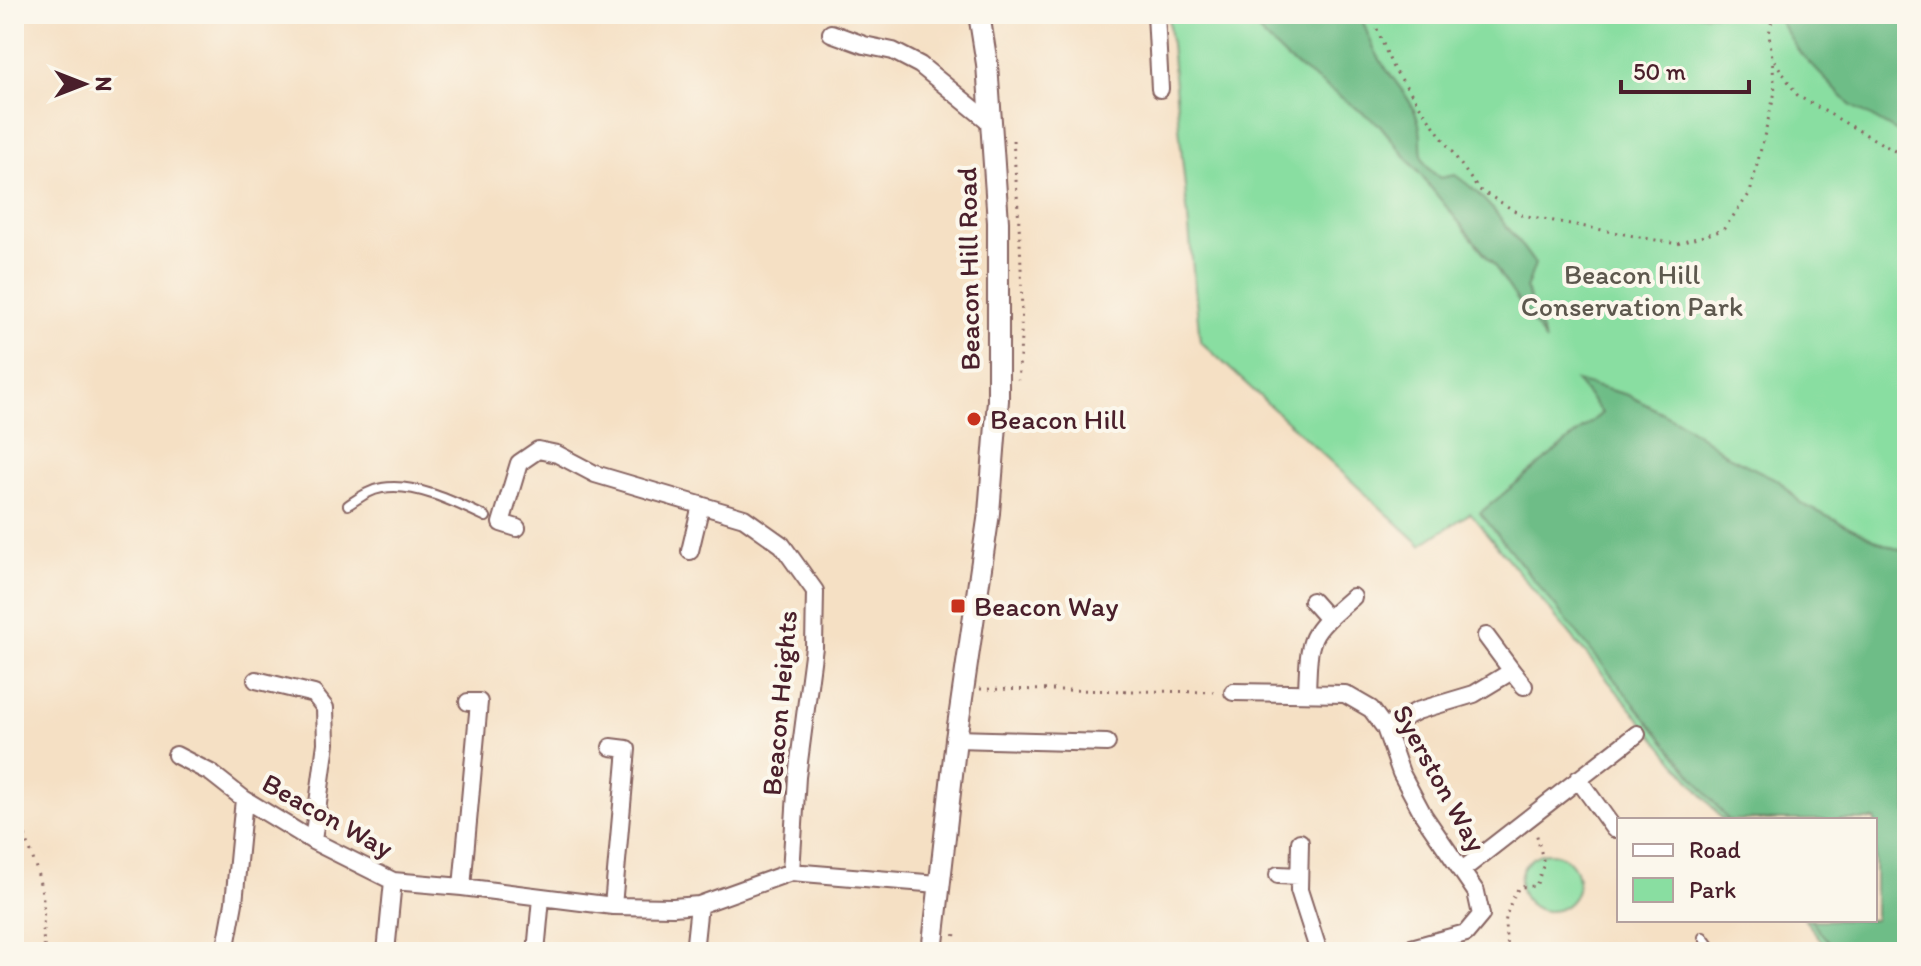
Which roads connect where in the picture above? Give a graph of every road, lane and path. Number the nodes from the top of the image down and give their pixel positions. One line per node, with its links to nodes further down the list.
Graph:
1 (979, 14): 8 (street, Beacon Hill Road)
2 (1156, 14): 7 (street)
3 (1371, 14): 6 (path)
4 (1773, 14): 6 (path)
5 (831, 33): 8 (street)
6 (1772, 57): 9 (path)
7 (1160, 89)
8 (991, 123): 21 (street, Beacon Hill Road)
9 (1907, 158)
10 (348, 505): 12 (lane)
11 (701, 505): 12 (street, Beacon Heights); 13 (street); 39 (street, Beacon Heights)
12 (501, 523)
13 (690, 551)
14 (1353, 597): 16 (street)
15 (1312, 601): 16 (street)
16 (1328, 619): 23 (street)
17 (1486, 636): 18 (street)
18 (1512, 671): 20 (street); 25 (street)
19 (256, 680): 36 (street)
20 (1524, 686)
21 (964, 688): 22 (path); 27 (street, Beacon Hill Road)
22 (1233, 692): 23 (street, Syerston Way)
23 (1307, 693): 25 (street, Syerston Way)
24 (480, 702): 44 (street)
25 (1385, 728): 38 (street, Syerston Way)
26 (1637, 734): 31 (street)
27 (956, 739): 28 (street); 43 (street, Beacon Hill Road)
28 (1107, 743)
29 (627, 749): 47 (street)
30 (176, 755): 32 (street, Beacon Way)
31 (1578, 779): 34 (street); 35 (street)
32 (244, 799): 36 (street, Beacon Way); 50 (street)
33 (14, 806): 49 (path)
34 (1529, 818): 38 (street); 57 (path)
35 (1614, 829)
36 (313, 841): 42 (street, Beacon Way)
37 (1300, 842): 41 (street)
38 (1461, 871): 56 (street, Syerston Way)
39 (791, 872): 43 (street, Beacon Way); 46 (street, Beacon Way)
40 (1278, 875): 41 (street)
41 (1299, 876): 55 (street)
42 (393, 881): 44 (street, Beacon Way); 51 (street)
43 (938, 884): 54 (street, Beacon Hill Road)
44 (462, 887): 45 (street, Beacon Way)
45 (541, 898): 47 (street, Beacon Way); 52 (street)
46 (699, 905): 47 (street, Beacon Way); 53 (street)
47 (613, 906)
48 (1703, 937): 58 (lane)
49 (45, 950)
50 (225, 952)
51 (386, 952)
52 (536, 952)
53 (694, 952)
54 (932, 952)
55 (1319, 952)
56 (1397, 952)
57 (1510, 952)
58 (1714, 952)

